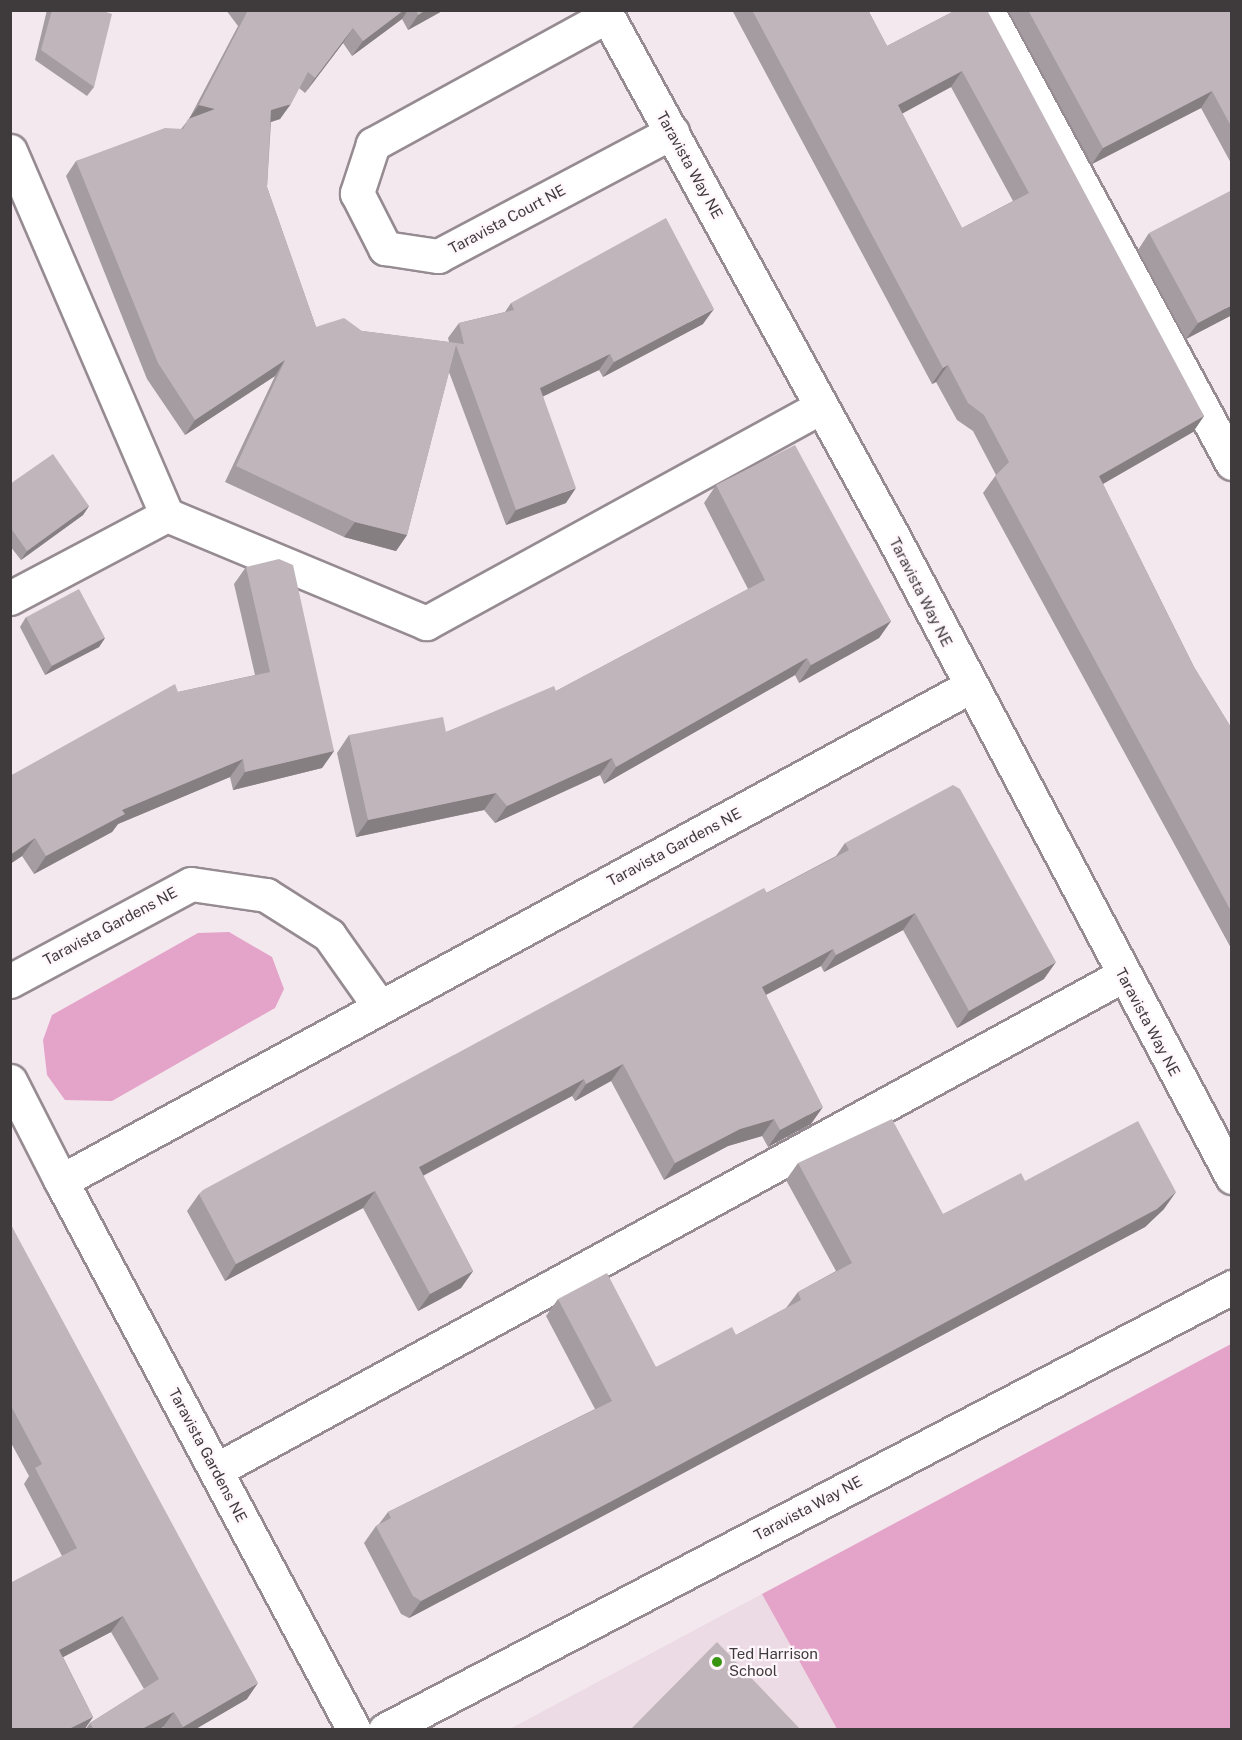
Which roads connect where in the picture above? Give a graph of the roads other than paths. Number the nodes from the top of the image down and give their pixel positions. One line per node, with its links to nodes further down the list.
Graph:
1 (987, 10): 6 (street)
2 (606, 13): 3 (street, Taravista Way NE); 3 (street, Taravista Court NE)
3 (672, 132): 5 (street, Taravista Way NE)
4 (10, 151): 7 (street)
5 (821, 407): 7 (street); 9 (street, Taravista Way NE)
6 (1232, 463)
7 (167, 515): 8 (street)
8 (10, 598)
9 (969, 687): 10 (street, Taravista Way NE); 12 (street, Taravista Gardens NE)
10 (1123, 975): 14 (street, Taravista Way NE); 17 (street)
11 (10, 981): 12 (street, Taravista Gardens NE)
12 (379, 1006): 15 (street, Taravista Gardens NE)
13 (10, 1081): 15 (street, Taravista Gardens NE)
14 (1232, 1177)
15 (61, 1181): 17 (street, Taravista Gardens NE)
16 (1232, 1287): 19 (street, Taravista Way NE)
17 (216, 1470): 18 (street, Taravista Gardens NE)
18 (354, 1730)
19 (385, 1730)

